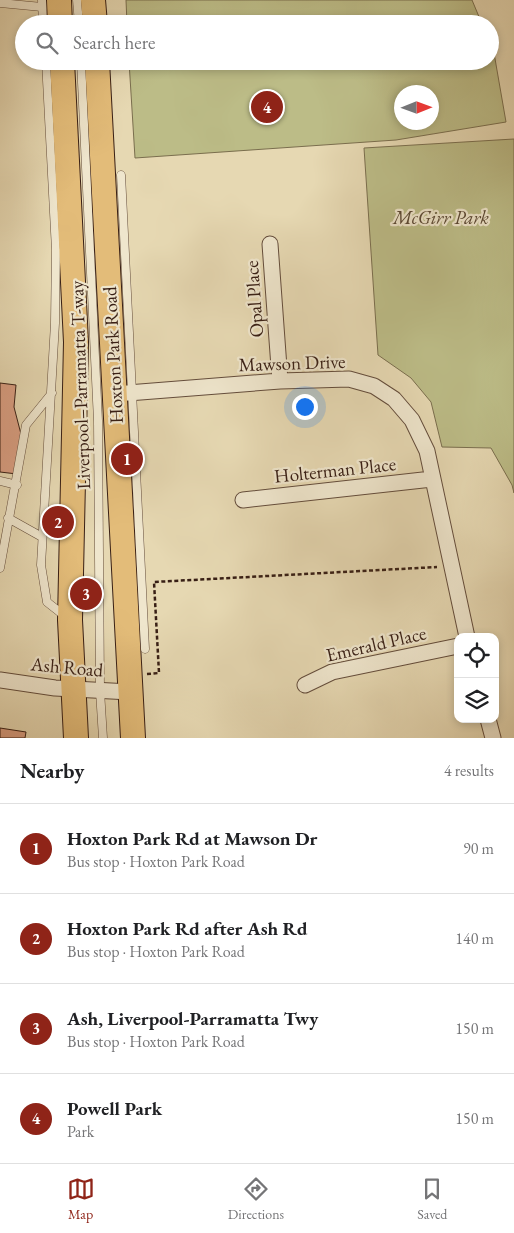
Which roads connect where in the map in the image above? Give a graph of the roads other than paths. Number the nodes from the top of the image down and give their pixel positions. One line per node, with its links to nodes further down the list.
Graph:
1 (78, 0): 7 (lane)
2 (93, 0): 8 (main road)
3 (48, 2): 4 (lane); 5 (lane); 6 (main road)
4 (0, 3)
5 (45, 15)
6 (55, 15)
7 (79, 15)
8 (94, 15)
9 (46, 70): 16 (lane)
10 (62, 70): 25 (main road, Hoxton Park Road)
11 (81, 70): 32 (lane, Liverpool–Parramatta T-way)
12 (98, 70): 17 (main road, Hoxton Park Road)
13 (121, 175): 17 (lane)
14 (270, 244): 15 (street, Opal Place)
15 (280, 381): 17 (street, Mawson Drive); 18 (street, Mawson Drive)
16 (52, 393): 20 (lane); 23 (lane)
17 (124, 394): 28 (lane); 33 (main road, Hoxton Park Road)
18 (432, 479): 21 (street, Holterman Place); 26 (street, Mawson Drive)
19 (0, 481): 20 (lane)
20 (17, 485): 22 (lane)
21 (243, 500)
22 (8, 518): 23 (lane); 24 (lane)
23 (42, 537): 25 (lane)
24 (0, 568)
25 (70, 620): 31 (main road, Hoxton Park Road)
26 (466, 633)
27 (454, 647): 30 (street, Emerald Place)
28 (145, 649)
29 (0, 680): 31 (street, Ash Road)
30 (306, 685)
31 (72, 690): 32 (street, Ash Road); 35 (main road, Hoxton Park Road)
32 (100, 691): 33 (street, Ash Road); 36 (lane, Liverpool–Parramatta T-way)
33 (130, 692): 37 (main road, Hoxton Park Road)
34 (489, 723): 38 (street)
35 (76, 738)
36 (103, 738)
37 (133, 738)
38 (493, 738)

